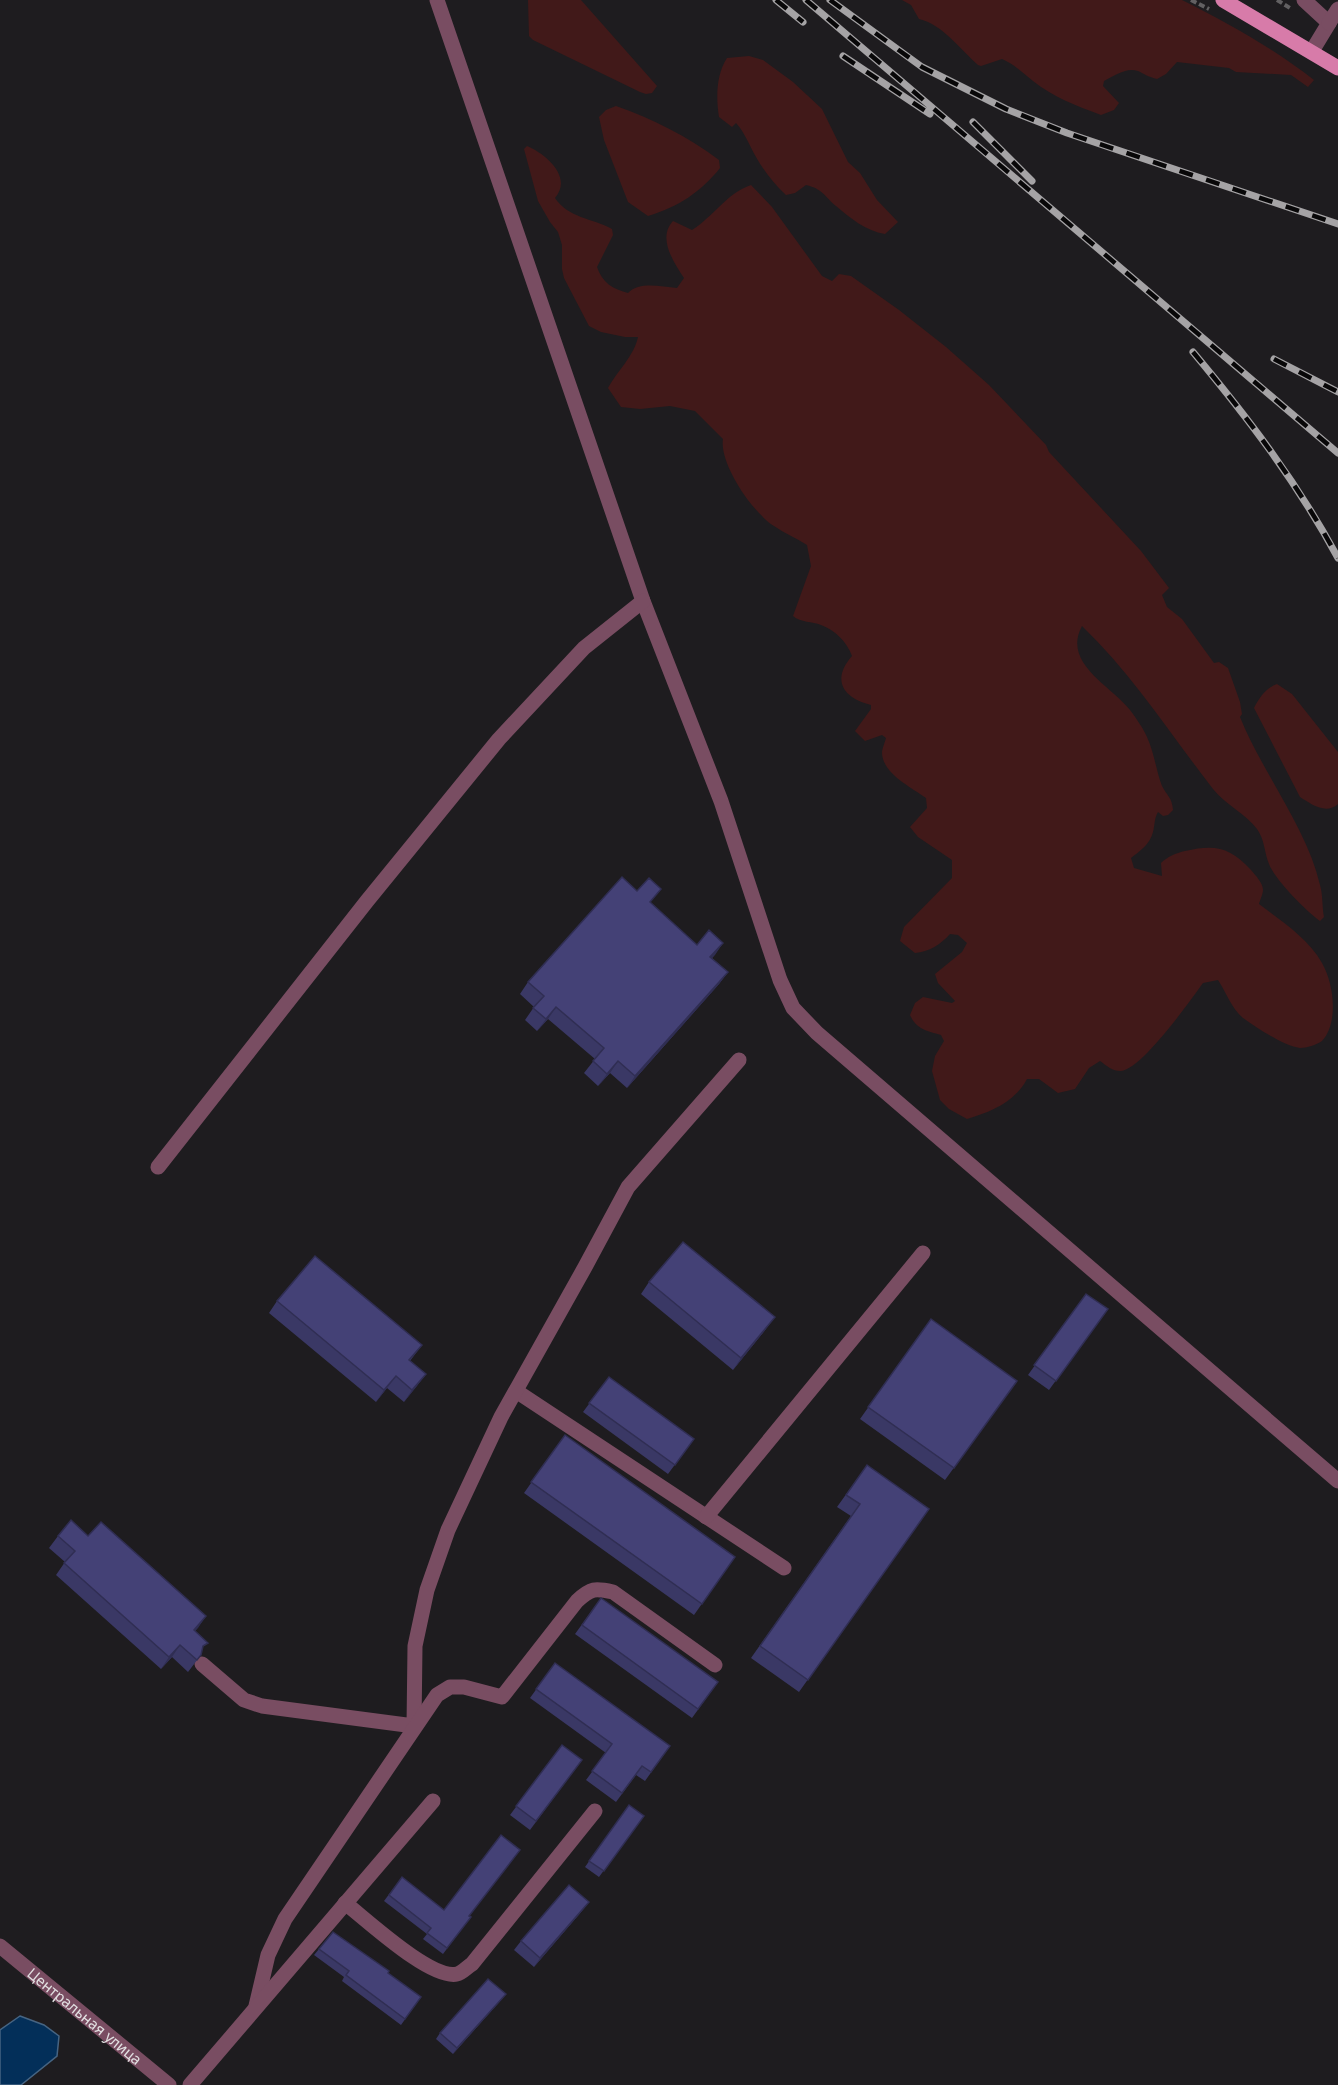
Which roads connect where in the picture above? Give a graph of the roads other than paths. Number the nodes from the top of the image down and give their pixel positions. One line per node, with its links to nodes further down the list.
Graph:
1 (437, 0): 8 (street)
2 (1223, 0): 6 (main road)
3 (1304, 0): 5 (street)
4 (1338, 9): 5 (street)
5 (1329, 23): 6 (street)
6 (1312, 51): 7 (main road)
7 (1338, 68)
8 (643, 602): 10 (street); 13 (street)
9 (739, 1060): 12 (street)
10 (158, 1167)
11 (923, 1253): 14 (street)
12 (516, 1391): 14 (street); 18 (street)
13 (1338, 1480)
14 (706, 1517): 15 (street)
15 (784, 1568)
16 (202, 1664): 18 (street)
17 (715, 1665): 18 (street)
18 (414, 1726): 23 (street)
19 (433, 1802): 21 (street)
20 (595, 1811): 21 (street)
21 (345, 1903): 23 (street)
22 (0, 1946): 24 (street, Центральная улица)
23 (256, 2006): 25 (street)
24 (169, 2085)
25 (190, 2085)

